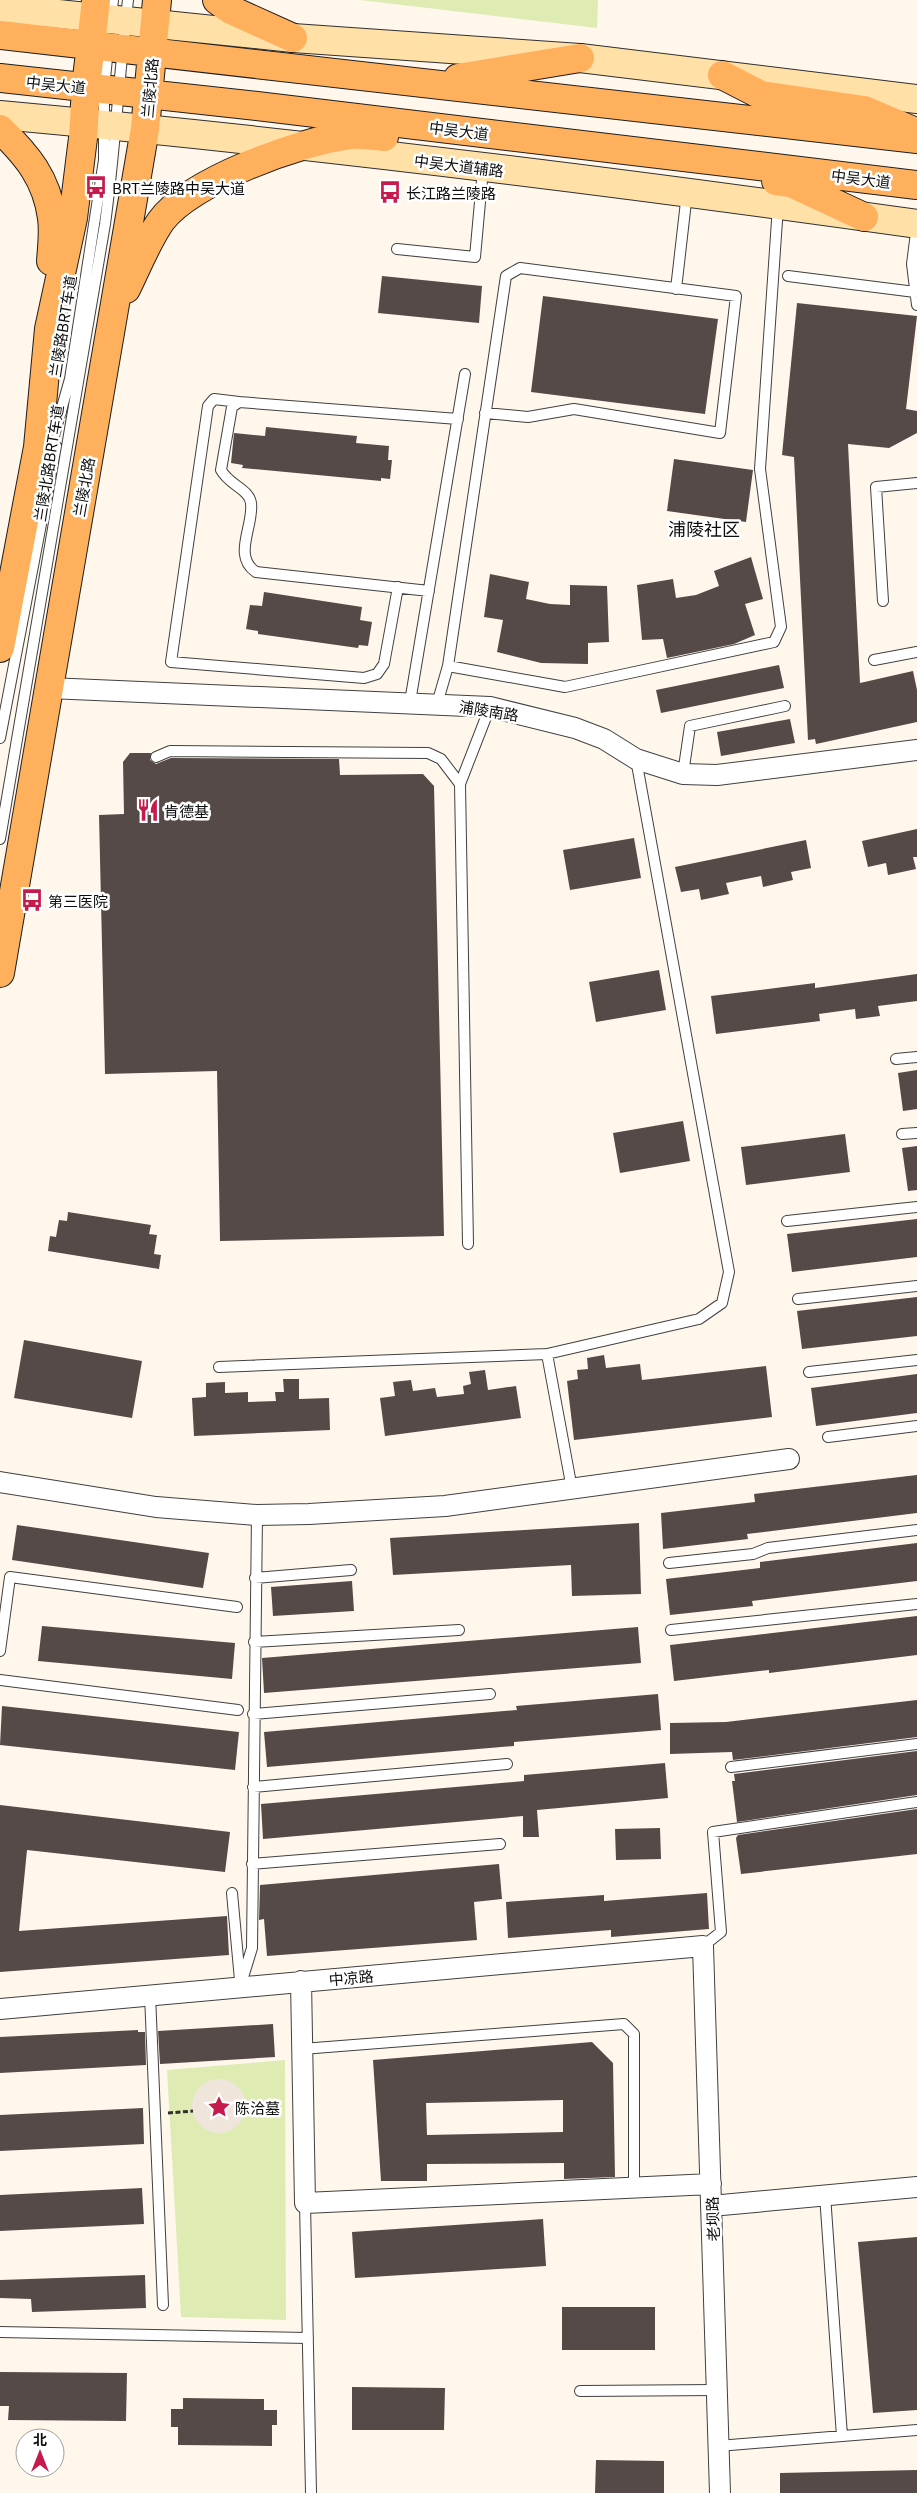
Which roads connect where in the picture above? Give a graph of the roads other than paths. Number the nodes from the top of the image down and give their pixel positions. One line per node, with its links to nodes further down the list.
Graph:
1 (216, 0): 6 (main road)
2 (0, 8): 4 (main road)
3 (156, 12): 4 (main road); 6 (main road); 8 (main road, 兰陵北路)
4 (110, 24): 5 (main road); 8 (main road); 15 (main road)
5 (0, 35)
6 (292, 38): 9 (main road)
7 (0, 50): 11 (main road)
8 (152, 53): 10 (main road); 16 (main road, 兰陵北路)
9 (580, 58): 12 (main road); 14 (main road)
10 (260, 64): 14 (main road); 18 (main road)
11 (0, 66)
12 (722, 75): 17 (main road); 24 (main road)
13 (0, 78): 15 (main road, 中吴大道)
14 (427, 83): 25 (main road)
15 (103, 89): 16 (main road, 中吴大道); 20 (main road)
16 (148, 94): 18 (main road, 中吴大道); 21 (main road, 兰陵北路)
17 (917, 99)
18 (257, 106): 23 (main road, 中吴大道)
19 (0, 115): 20 (main road, 中吴大道辅路)
20 (101, 124): 21 (main road, 中吴大道辅路); 40 (main road); 42 (lane, 兰陵路BRT车道); 67 (lane, 兰陵北路BRT车道)
21 (145, 129): 26 (main road, 中吴大道辅路); 39 (main road, 兰陵北路)
22 (0, 130): 40 (main road)
23 (484, 133): 26 (main road); 27 (main road, 中吴大道)
24 (917, 133)
25 (917, 139)
26 (302, 147): 28 (main road, 中吴大道辅路); 39 (main road)
27 (670, 156): 29 (main road, 中吴大道); 32 (main road)
28 (483, 168): 30 (main road, 中吴大道辅路); 34 (lane)
29 (917, 185)
30 (687, 192): 31 (main road, 中吴大道辅路); 36 (lane)
31 (778, 205): 32 (main road, 中吴大道辅路); 55 (lane)
32 (864, 217): 33 (main road, 中吴大道辅路)
33 (917, 224): 37 (lane)
34 (397, 249)
35 (788, 276): 37 (lane)
36 (676, 289): 44 (lane); 44 (lane)
37 (915, 292): 38 (lane)
38 (917, 305)
39 (114, 312): 56 (main road, 兰陵北路)
40 (49, 329): 48 (main road)
41 (465, 374): 45 (lane)
42 (70, 379): 48 (lane, 兰陵路BRT车道); 61 (lane, 兰陵北路BRT车道)
43 (239, 402): 45 (lane); 49 (lane); 49 (lane)
44 (485, 413): 55 (lane)
45 (458, 419): 50 (lane)
46 (917, 484): 47 (lane); 51 (lane)
47 (917, 491)
48 (16, 563): 52 (main road)
49 (398, 587): 50 (lane)
50 (429, 591): 57 (lane)
51 (883, 601)
52 (0, 648)
53 (917, 652): 54 (lane)
54 (874, 660)
55 (448, 666): 58 (lane)
56 (49, 688): 57 (street, 浦陵南路); 68 (main road, 兰陵北路)
57 (410, 702): 58 (street, 浦陵南路)
58 (437, 704): 60 (street, 浦陵南路)
59 (785, 706): 65 (lane)
60 (490, 707): 64 (street, 浦陵南路); 66 (lane)
61 (0, 738)
62 (917, 750): 65 (street, 浦陵南路)
63 (156, 757): 66 (lane)
64 (636, 759): 65 (street, 浦陵南路); 78 (lane)
65 (683, 774)
66 (460, 784): 75 (lane)
67 (0, 839)
68 (0, 974)
69 (917, 1057): 70 (lane)
70 (896, 1059)
71 (917, 1132): 72 (lane)
72 (902, 1134)
73 (917, 1208): 74 (lane)
74 (787, 1221)
75 (468, 1244)
76 (917, 1286): 77 (lane)
77 (798, 1299)
78 (546, 1354): 80 (lane); 86 (lane)
79 (917, 1360): 81 (lane)
80 (219, 1367)
81 (809, 1372)
82 (917, 1426): 83 (lane)
83 (828, 1437)
84 (790, 1459): 86 (street)
85 (0, 1482): 87 (street)
86 (572, 1489): 87 (street)
87 (257, 1515): 91 (lane)
88 (917, 1530): 89 (lane)
89 (669, 1563)
90 (351, 1570): 91 (lane)
91 (255, 1578): 97 (lane)
92 (917, 1604): 96 (lane)
93 (236, 1607): 94 (lane)
94 (2, 1625): 98 (lane)
95 (459, 1630): 97 (lane)
96 (670, 1630)
97 (254, 1642): 102 (lane)
98 (0, 1652)
99 (0, 1680): 101 (lane)
100 (490, 1694): 102 (lane)
101 (238, 1710)
102 (254, 1714): 106 (lane)
103 (917, 1744): 105 (lane)
104 (508, 1764): 106 (lane)
105 (731, 1768)
106 (253, 1787): 109 (lane)
107 (917, 1802): 111 (lane)
108 (500, 1844): 109 (lane)
109 (252, 1864): 113 (lane)
110 (232, 1893): 113 (lane)
111 (703, 1946): 112 (street, 中凉路); 117 (street, 老坝路)
112 (301, 1981): 113 (street, 中凉路); 116 (street)
113 (240, 1987): 114 (street, 中凉路)
114 (150, 1995): 115 (street, 中凉路); 123 (lane)
115 (0, 2010)
116 (302, 2049): 119 (lane); 121 (street)
117 (711, 2184): 119 (street); 122 (street, 老坝路)
118 (917, 2187): 120 (street)
119 (634, 2188): 121 (street)
120 (825, 2196): 122 (street); 129 (lane)
121 (305, 2203): 125 (lane)
122 (711, 2206): 126 (street, 老坝路)
123 (163, 2305)
124 (0, 2332): 125 (lane)
125 (308, 2338): 131 (lane)
126 (717, 2390): 127 (lane); 130 (street, 老坝路)
127 (580, 2391)
128 (917, 2430): 129 (lane)
129 (842, 2436): 130 (lane)
130 (718, 2446): 132 (street, 老坝路)
131 (311, 2493)
132 (720, 2493)

